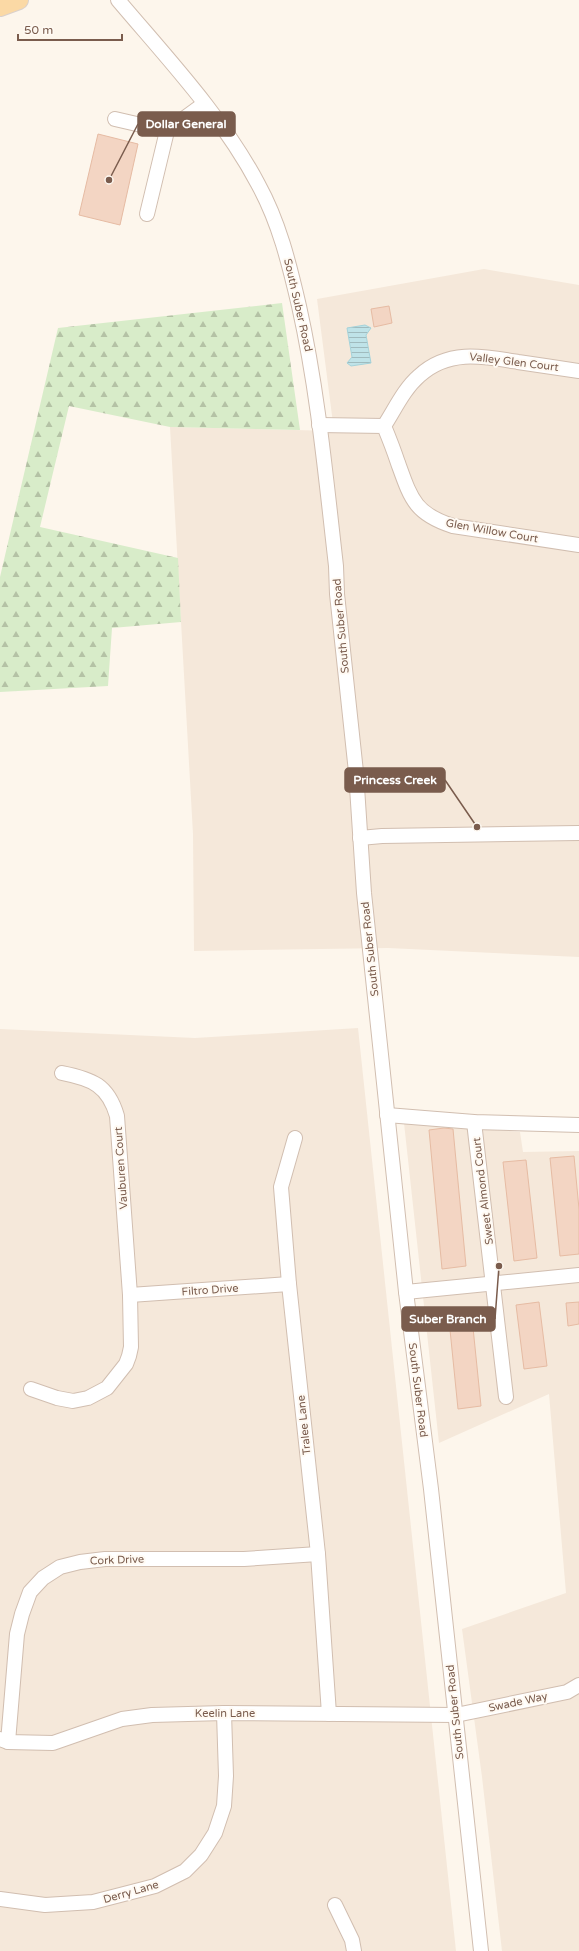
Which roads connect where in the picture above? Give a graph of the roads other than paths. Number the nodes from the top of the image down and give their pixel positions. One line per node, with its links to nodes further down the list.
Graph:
1 (19, 0): 3 (main road)
2 (118, 0): 4 (street, South Suber Road)
3 (0, 7)
4 (204, 104): 6 (street); 9 (street, South Suber Road)
5 (114, 119): 6 (street)
6 (167, 131): 7 (street)
7 (147, 214)
8 (579, 371): 10 (street, Valley Glen Court)
9 (319, 425): 10 (street); 13 (street, South Suber Road)
10 (384, 426): 11 (street, Glen Willow Court)
11 (579, 546)
12 (579, 833): 13 (street)
13 (360, 838): 15 (street, South Suber Road)
14 (62, 1073): 23 (street, Vauburen Court)
15 (387, 1115): 16 (street); 22 (street, South Suber Road)
16 (474, 1122): 17 (street); 20 (street, Sweet Almond Court)
17 (579, 1125)
18 (295, 1138): 21 (street, Tralee Lane)
19 (579, 1275): 20 (street)
20 (494, 1283): 22 (street); 25 (street, Sweet Almond Court)
21 (289, 1284): 23 (street, Filtro Drive); 26 (street, Tralee Lane)
22 (406, 1292): 30 (street, South Suber Road)
23 (130, 1295): 24 (street, Vauburen Court)
24 (31, 1390)
25 (506, 1397)
26 (318, 1554): 29 (street, Tralee Lane); 31 (street, Cork Drive)
27 (579, 1685): 30 (street, Swade Way)
28 (224, 1713): 29 (street, Keelin Lane); 31 (street, Keelin Lane); 32 (street, Derry Lane)
29 (329, 1714): 30 (street, Keelin Lane)
30 (456, 1715): 35 (street, South Suber Road)
31 (4, 1740)
32 (0, 1899)
33 (335, 1905): 34 (street)
34 (354, 1951)
35 (481, 1951)

